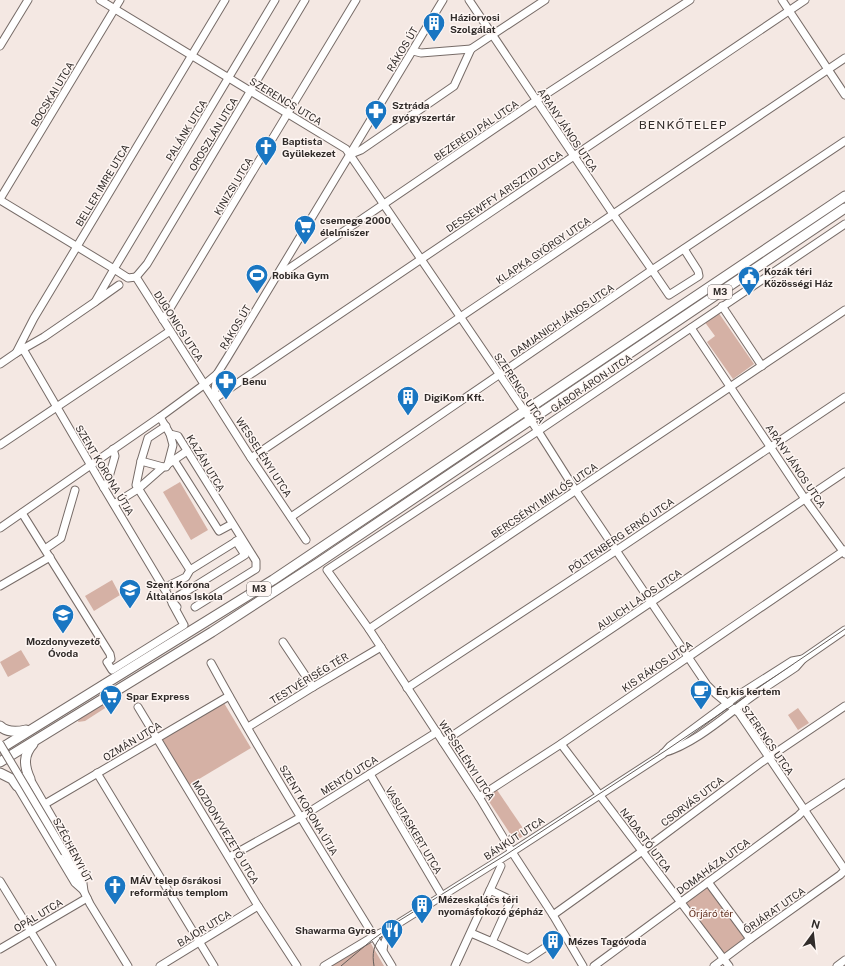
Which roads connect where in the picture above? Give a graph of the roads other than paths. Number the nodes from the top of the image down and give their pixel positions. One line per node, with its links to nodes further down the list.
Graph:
1 (28, 0): 17 (street)
2 (100, 0): 14 (street, SZERENCS UTCA)
3 (120, 0): 14 (street, BOCSKAI UTCA)
4 (225, 0): 20 (street, BELLER IMRE UTCA)
5 (276, 0): 23 (street, PALÁNK UTCA)
6 (305, 0): 24 (street, OROSZLÁN UTCA)
7 (356, 0): 27 (street, KINIZSI UTCA)
8 (443, 0): 19 (street, RÁKOS ÚT)
9 (469, 0): 16 (street, ARANY JÁNOS UTCA)
10 (546, 0): 16 (street)
11 (690, 0): 26 (street, BEZERÉDJ PÁL UTCA)
12 (782, 0): 15 (street)
13 (805, 0): 15 (street, DESSEWFFY ARISZTID UTCA)
14 (115, 9): 20 (street, SZERENCS UTCA); 34 (street, BOCSKAI UTCA)
15 (789, 10): 22 (street); 32 (street, DESSEWFFY ARISZTID UTCA)
16 (493, 35): 18 (street); 26 (street, ARANY JÁNOS UTCA)
17 (0, 46)
18 (471, 49): 19 (street); 29 (street)
19 (413, 50): 28 (street, RÁKOS ÚT)
20 (192, 55): 23 (street, SZERENCS UTCA); 39 (street, BELLER IMRE UTCA)
21 (845, 58): 22 (street, KLAPKA GYÖRGY UTCA)
22 (828, 69): 25 (street); 37 (street, KLAPKA GYÖRGY UTCA)
23 (229, 78): 24 (street, SZERENCS UTCA); 45 (street, PALÁNK UTCA)
24 (251, 91): 27 (street, SZERENCS UTCA); 47 (street, OROSZLÁN UTCA)
25 (845, 95)
26 (537, 100): 32 (street, ARANY JÁNOS UTCA); 35 (street, BEZERÉDJ PÁL UTCA)
27 (288, 114): 31 (street, SZERENCS UTCA); 54 (street, KINIZSI UTCA)
28 (366, 129): 29 (street); 31 (street, RÁKOS ÚT)
29 (375, 140): 31 (street)
30 (845, 141): 40 (street, DAMJANICH JÁNOS UTCA)
31 (351, 154): 35 (street, SZERENCS UTCA); 41 (street, RÁKOS ÚT)
32 (574, 156): 37 (street, ARANY JÁNOS UTCA); 42 (street, DESSEWFFY ARISZTID UTCA)
33 (844, 197): 68 (main road, M3)
34 (0, 200): 39 (street)
35 (384, 204): 42 (street, SZERENCS UTCA); 44 (street, BEZERÉDJ PÁL UTCA)
36 (845, 208): 70 (main road, M3)
37 (613, 214): 46 (street, ARANY JÁNOS UTCA); 53 (street, KLAPKA GYÖRGY UTCA)
38 (845, 224): 51 (street, GÁBOR ÁRON UTCA)
39 (77, 247): 45 (street); 58 (street, BELLER IMRE UTCA)
40 (684, 249): 46 (street, DAMJANICH JÁNOS UTCA); 46 (street, ARANY JÁNOS UTCA)
41 (292, 251): 43 (street, RÁKOS ÚT); 44 (street)
42 (421, 258): 53 (street, SZERENCS UTCA); 66 (street, DESSEWFFY ARISZTID UTCA)
43 (286, 260): 44 (street); 48 (street, RÁKOS ÚT)
44 (297, 263): 48 (street, BEZERÉDJ PÁL UTCA)
45 (114, 269): 47 (street); 50 (street, PALÁNK UTCA)
46 (652, 270): 62 (street, DAMJANICH JÁNOS UTCA)
47 (136, 277): 54 (street, DUGONICS UTCA)
48 (276, 278): 61 (street, RÁKOS ÚT)
49 (119, 285): 50 (street)
50 (95, 302): 57 (street)
51 (722, 306): 55 (street, GÁBOR ÁRON UTCA); 60 (street)
52 (845, 310): 60 (street)
53 (461, 317): 62 (street, SZERENCS UTCA); 78 (street, KLAPKA GYÖRGY UTCA)
54 (163, 320): 56 (street, DUGONICS UTCA)
55 (691, 328): 64 (street, ARANY JÁNOS UTCA); 72 (street, GÁBOR ÁRON UTCA)
56 (170, 331): 63 (street, DUGONICS UTCA); 67 (street)
57 (23, 349): 58 (street); 67 (street, SZENT KORONA ÚTJA)
58 (16, 353): 59 (street)
59 (0, 364)
60 (762, 366): 64 (street, BERCSÉNYI MIKLÓS UTCA)
61 (217, 374): 63 (street, RÁKOS ÚT); 66 (street)
62 (499, 375): 68 (street, SZERENCS UTCA); 90 (street, DAMJANICH JÁNOS UTCA)
63 (205, 384): 66 (street, WESSELÉNYI UTCA); 69 (street, RÁKOS ÚT)
64 (731, 387): 75 (street, ARANY JÁNOS UTCA); 86 (street, BERCSÉNYI MIKLÓS UTCA)
65 (845, 397): 75 (street, PÖLTENBERG ERNŐ UTCA)
66 (214, 399): 78 (street, WESSELÉNYI UTCA)
67 (56, 407): 74 (street); 80 (street, SZENT KORONA ÚTJA)
68 (524, 411): 70 (street, SZERENCS UTCA); 124 (main road, M3)
69 (160, 417): 71 (street, KAZÁN UTCA); 76 (street, RÁKOS ÚT)
70 (531, 420): 72 (street, SZERENCS UTCA); 127 (main road, M3)
71 (166, 426): 73 (street, KAZÁN UTCA); 79 (street)
72 (538, 431): 86 (street, SZERENCS UTCA); 100 (street, GÁBOR ÁRON UTCA)
73 (170, 434): 77 (street, KAZÁN UTCA); 81 (street)
74 (0, 445)
75 (771, 447): 87 (street, ARANY JÁNOS UTCA); 96 (street, PÖLTENBERG ERNŐ UTCA)
76 (113, 449): 80 (street, RÁKOS ÚT); 83 (street)
77 (187, 451): 81 (street); 91 (street, KAZÁN UTCA)
78 (251, 458): 90 (street, WESSELÉNYI UTCA)
79 (141, 460): 81 (street); 84 (street)
80 (90, 464): 83 (street, SZENT KORONA ÚTJA); 89 (street, RÁKOS ÚT)
81 (168, 464): 84 (street); 91 (street)
82 (845, 472): 87 (street, AULICH LAJOS UTCA)
83 (104, 488): 88 (street, SZENT KORONA ÚTJA)
84 (138, 489): 88 (street); 99 (street, SZENT KORONA ÚTJA)
85 (75, 490): 95 (street)
86 (576, 491): 96 (street, SZERENCS UTCA); 108 (street, BERCSÉNYI MIKLÓS UTCA)
87 (805, 499): 97 (street, ARANY JÁNOS UTCA); 105 (street, AULICH LAJOS UTCA)
88 (114, 504): 103 (street, SZENT KORONA ÚTJA)
89 (22, 513): 92 (street, RÁKOS ÚT); 95 (street)
90 (291, 517): 94 (street, WESSELÉNYI UTCA)
91 (232, 524): 93 (street, KAZÁN UTCA)
92 (0, 528)
93 (239, 540): 99 (street); 104 (street); 107 (street)
94 (306, 540)
95 (45, 549): 98 (street)
96 (617, 550): 105 (street, SZERENCS UTCA); 116 (street, PÖLTENBERG ERNŐ UTCA)
97 (844, 552): 112 (street, KIS RÁKOS UTCA)
98 (50, 557): 102 (street); 106 (street, SZENT KORONA ÚTJA)
99 (190, 570): 101 (street)
100 (327, 570): 108 (street, WESSELÉNYI UTCA)
101 (186, 577): 103 (street); 104 (street)
102 (0, 586)
103 (164, 588): 106 (street, SZENT KORONA ÚTJA)
104 (189, 589): 106 (street)
105 (652, 602): 112 (street, SZERENCS UTCA); 128 (street, AULICH LAJOS UTCA)
106 (173, 604)
107 (195, 607)
108 (369, 628): 111 (street, WESSELÉNYI UTCA)
109 (845, 630): 113 (street, BÁNKÚT UTCA)
110 (283, 642): 115 (street)
111 (380, 647): 115 (street, TESTVÉRISÉG TÉR); 116 (street, WESSELÉNYI UTCA)
112 (689, 657): 118 (street, SZERENCS UTCA); 130 (street, KIS RÁKOS UTCA)
113 (803, 659): 118 (street, BÁNKÚT UTCA); 121 (street, BÁNKÚT UTCA)
114 (211, 663): 117 (street, SZENT KORONA ÚTJA)
115 (313, 687): 123 (street, TESTVÉRISÉG TÉR)
116 (407, 688): 125 (street, WESSELÉNYI UTCA)
117 (229, 696): 123 (street, SZENT KORONA ÚTJA); 126 (street, OZMÁN UTCA)
118 (728, 704): 121 (street, SZERENCS UTCA); 132 (street, BÁNKÚT UTCA)
119 (845, 706): 133 (street, CSORVÁS UTCA)
120 (138, 707): 126 (street, MOZDONYVEZETŐ UTCA)
121 (736, 710): 132 (street, BÁNKÚT UTCA); 133 (street, SZERENCS UTCA)
122 (0, 726): 124 (main road)
123 (248, 727): 145 (street, SZENT KORONA ÚTJA)
124 (32, 729): 131 (main road, M3)
125 (437, 732): 128 (street, WESSELÉNYI UTCA); 137 (street, MENTŐ UTCA)
126 (158, 738): 136 (street, OZMÁN UTCA); 148 (street, MOZDONYVEZETŐ UTCA)
127 (35, 741): 134 (main road, M3); 138 (main road)
128 (443, 742): 142 (street, WESSELÉNYI UTCA)
129 (0, 744): 154 (street, SZÉCHENYI ÚT, bridge)
130 (561, 744): 141 (street, NÁDASTÓ UTCA); 142 (street, KIS RÁKOS UTCA)
131 (0, 749)
132 (663, 754): 141 (street, BÁNKÚT UTCA)
133 (768, 757): 144 (street, SZERENCS UTCA); 147 (street, CSORVÁS UTCA)
134 (0, 762)
135 (0, 773): 140 (main road)
136 (97, 774): 143 (street, OZMÁN UTCA); 165 (street)
137 (370, 774): 145 (street, MENTŐ UTCA); 155 (street, VASUTASKERT UTCA)
138 (30, 779): 140 (street); 143 (street)
139 (845, 783): 144 (street, DOMAHÁZA UTCA)
140 (17, 786): 154 (street)
141 (600, 794): 146 (street, BÁNKÚT UTCA); 147 (street, NÁDASTÓ UTCA)
142 (479, 797): 146 (street, WESSELÉNYI UTCA)
143 (45, 804): 154 (street)
144 (804, 810): 150 (street, SZERENCS UTCA); 152 (street, DOMAHÁZA UTCA)
145 (301, 817): 148 (street, MENTŐ UTCA); 163 (street, SZENT KORONA ÚTJA)
146 (512, 852): 155 (street, BÁNKÚT UTCA); 158 (street, WESSELÉNYI UTCA)
147 (641, 852): 156 (street, NÁDASTÓ UTCA); 158 (street, CSORVÁS UTCA)
148 (229, 857): 157 (street, MOZDONYVEZETŐ UTCA)
149 (501, 866): 153 (street)
150 (845, 870): 164 (street, ŐRJÁRAT UTCA)
151 (0, 881): 160 (street)
152 (708, 882): 156 (street, DOMAHÁZA UTCA); 164 (street)
153 (490, 890): 161 (street); 166 (street)
154 (85, 894): 160 (street, OPÁL UTCA); 172 (street, SZÉCHENYI ÚT)
155 (442, 896): 159 (street, BÁNKÚT UTCA)
156 (680, 902): 169 (street, NÁDASTÓ UTCA); 180 (street, DOMAHÁZA UTCA)
157 (258, 906): 165 (street, BAJOR UTCA); 175 (street, MOZDONYVEZETŐ UTCA)
158 (553, 915): 162 (street, WESSELÉNYI UTCA)
159 (390, 928): 163 (street, BÁNKÚT UTCA); 168 (street)
160 (30, 931): 167 (street, OPÁL UTCA); 171 (street)
161 (471, 933): 166 (street); 178 (street)
162 (564, 935): 166 (street); 179 (street, WESSELÉNYI UTCA)
163 (374, 936): 168 (street, SZENT KORONA ÚTJA); 176 (street, BÁNKÚT UTCA)
164 (750, 939): 169 (street, ŐRJÁRAT UTCA)
165 (199, 942): 173 (street, BAJOR UTCA); 174 (street)
166 (492, 942)
167 (0, 949)
168 (384, 950): 177 (street, SZENT KORONA ÚTJA)
169 (724, 959): 181 (street, ŐRJÁRAT UTCA); 182 (street, NÁDASTÓ UTCA)
170 (845, 960): 183 (street)
171 (52, 966)
172 (128, 966)
173 (160, 966)
174 (214, 966)
175 (297, 966)
176 (324, 966)
177 (392, 966)
178 (455, 966)
179 (583, 966)
180 (594, 966)
181 (714, 966)
182 (729, 966)
183 (837, 966)

